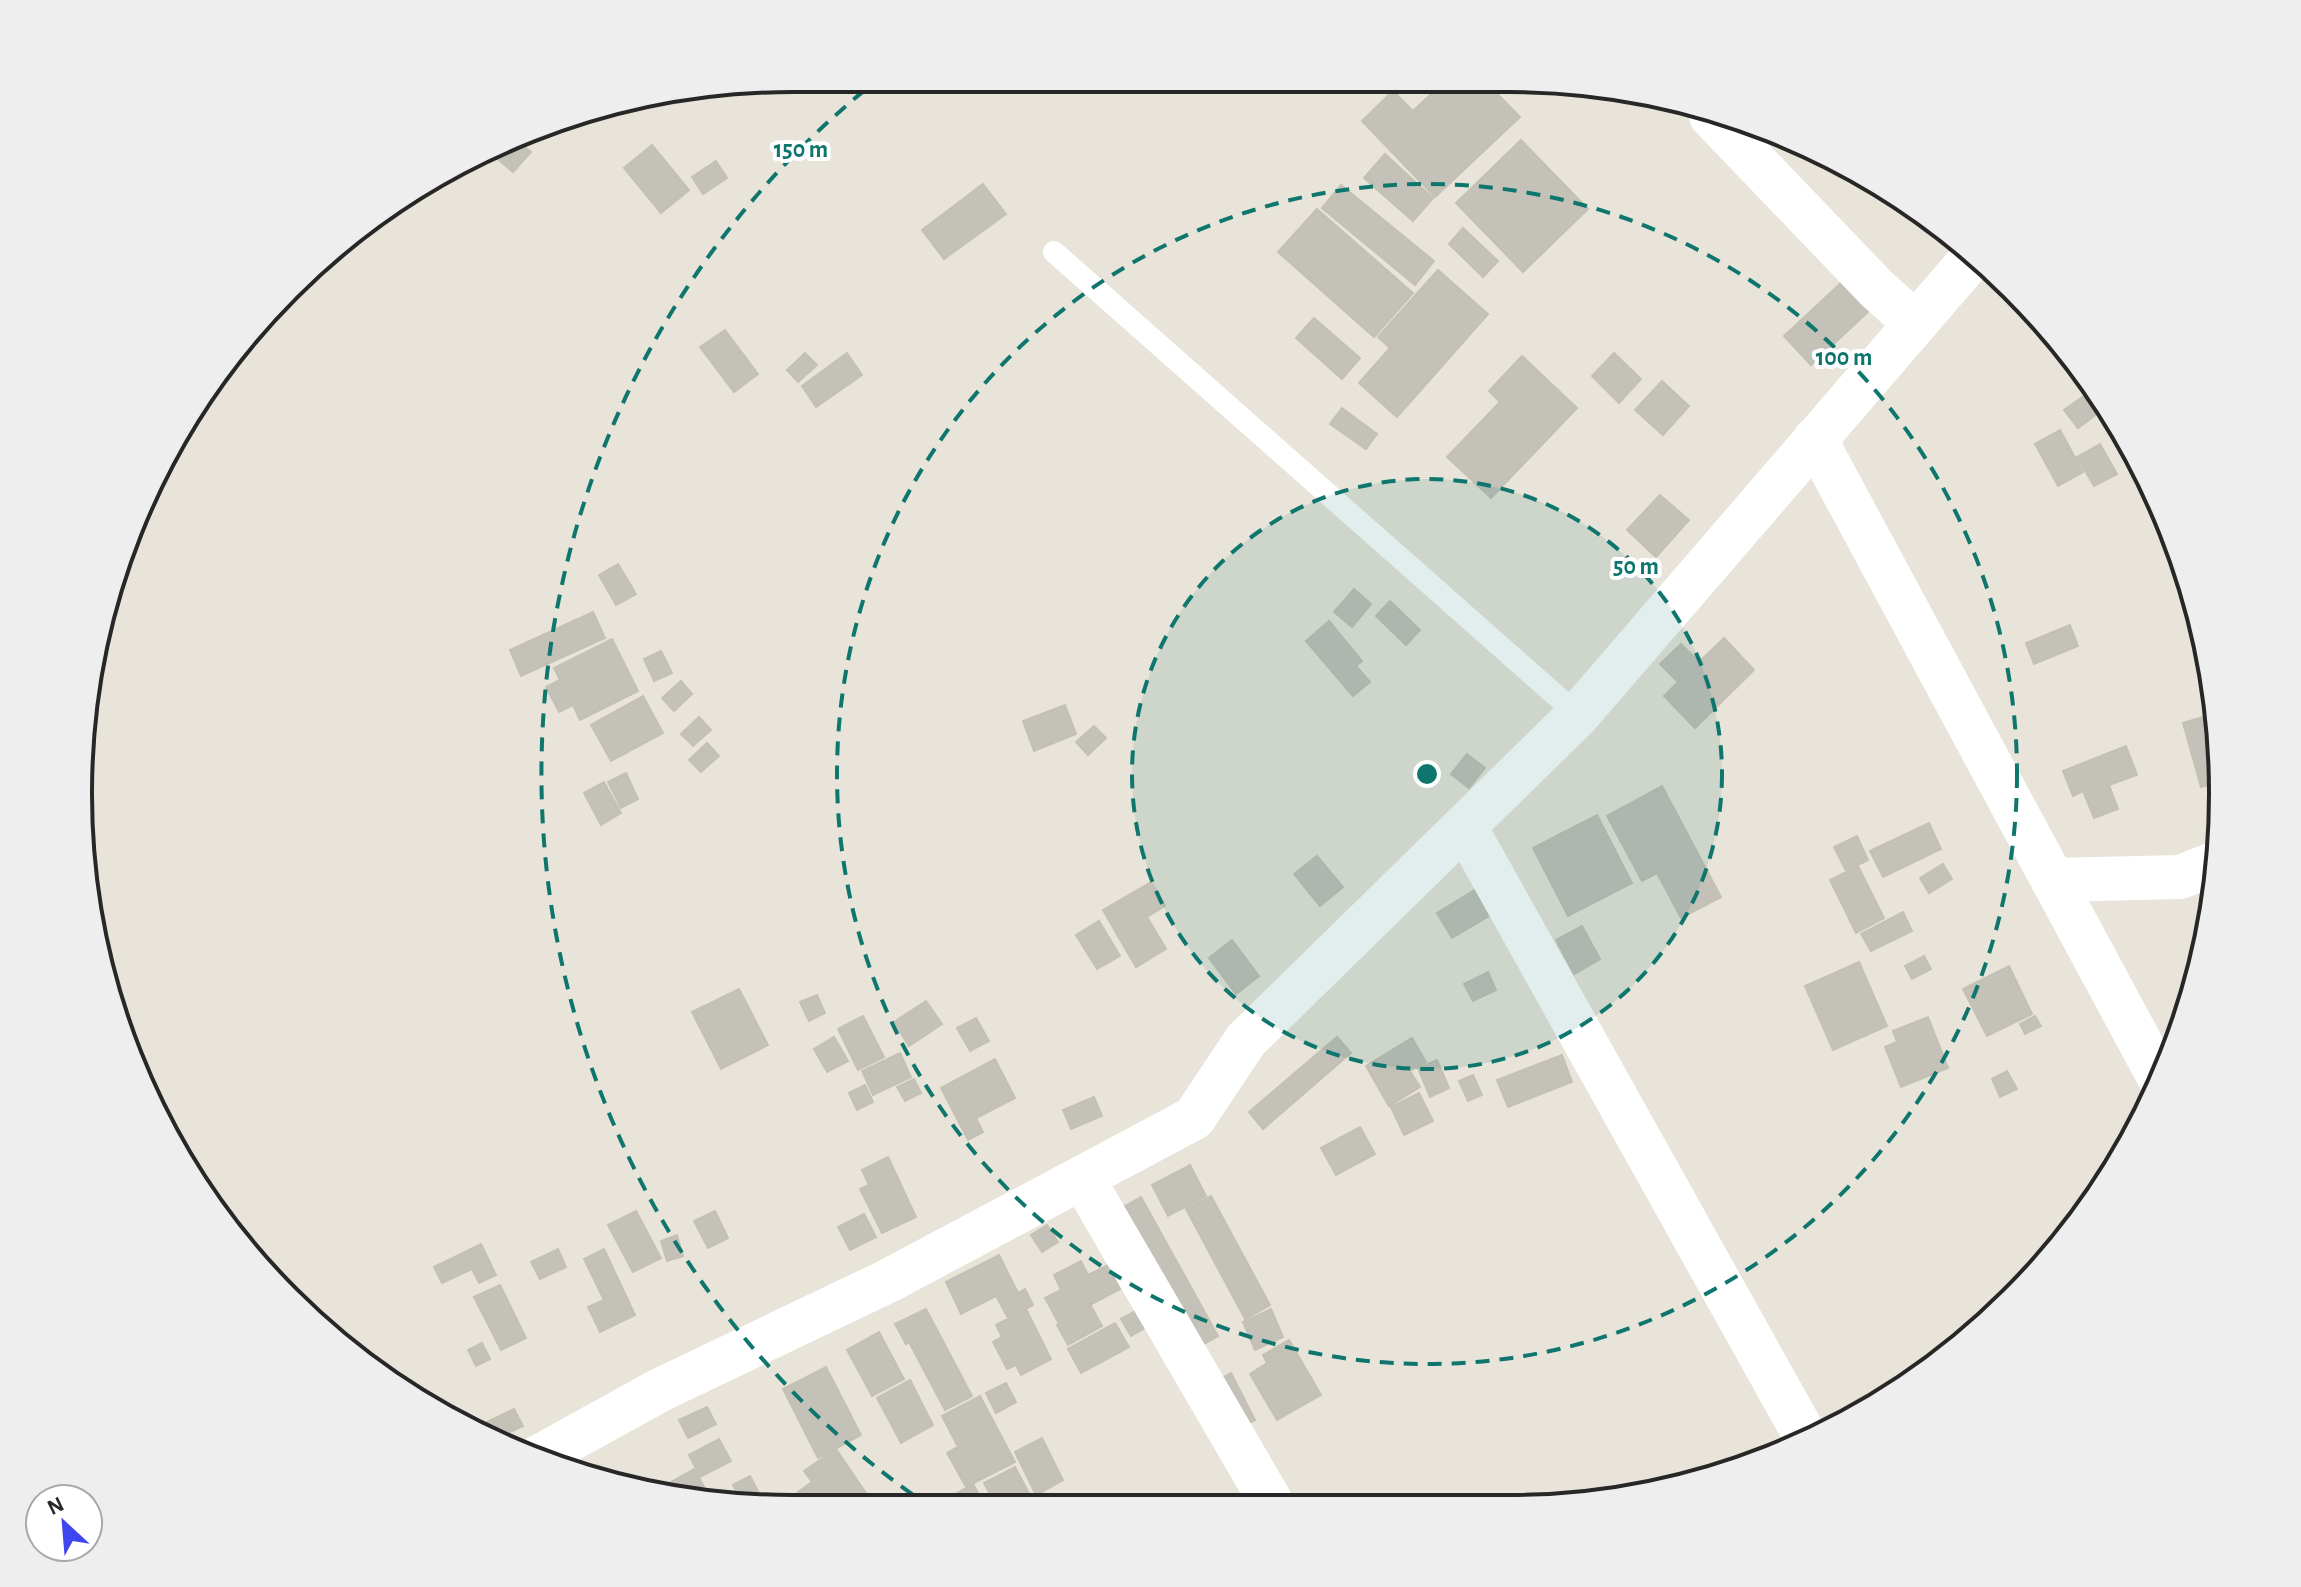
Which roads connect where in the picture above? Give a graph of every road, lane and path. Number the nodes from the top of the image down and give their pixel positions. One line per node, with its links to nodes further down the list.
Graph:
1 (1720, 125): 4 (street)
2 (1054, 252): 6 (lane)
3 (1967, 264): 4 (street)
4 (1915, 323): 5 (street)
5 (1815, 439): 6 (street); 9 (street)
6 (1578, 715): 7 (street)
7 (1465, 827): 11 (street); 12 (street)
8 (2205, 867): 9 (street)
9 (2054, 880): 10 (street)
10 (2154, 1067)
11 (1083, 1179): 13 (street); 14 (street)
12 (1802, 1430)
13 (549, 1451)
14 (1267, 1495)

